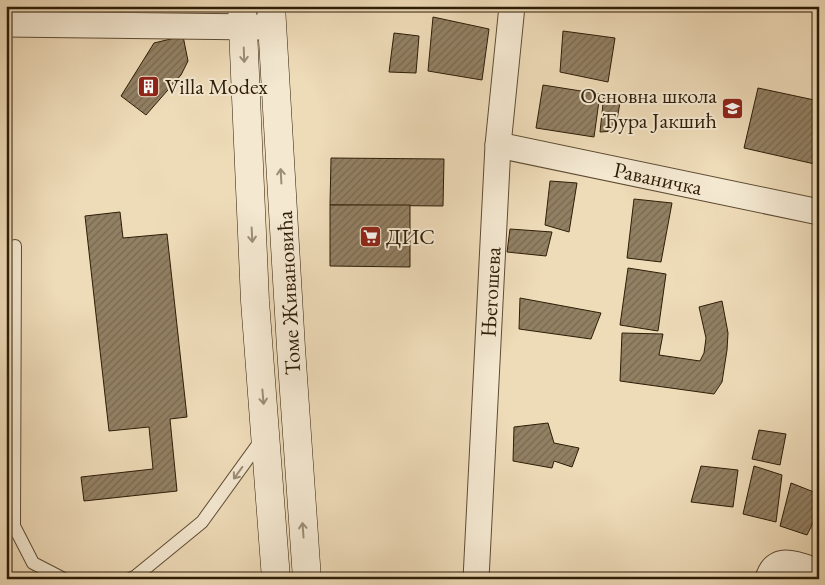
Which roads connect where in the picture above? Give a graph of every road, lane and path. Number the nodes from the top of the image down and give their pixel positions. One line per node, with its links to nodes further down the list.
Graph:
1 (512, 6): 5 (street, Његошева)
2 (242, 16): 3 (street); 4 (street); 8 (main road, Томе Живановића, one-way to 8)
3 (272, 17): 13 (main road, Томе Живановића, one-way to 3)
4 (6, 24)
5 (498, 144): 6 (street, Раваничка); 14 (street, Његошева)
6 (819, 212)
7 (15, 246): 10 (lane)
8 (266, 433): 11 (lane, one-way to 11); 12 (main road, Томе Живановића)
9 (819, 572): 15 (street)
10 (64, 579)
11 (130, 579)
12 (276, 579)
13 (307, 579)
14 (476, 579)
15 (768, 579)

